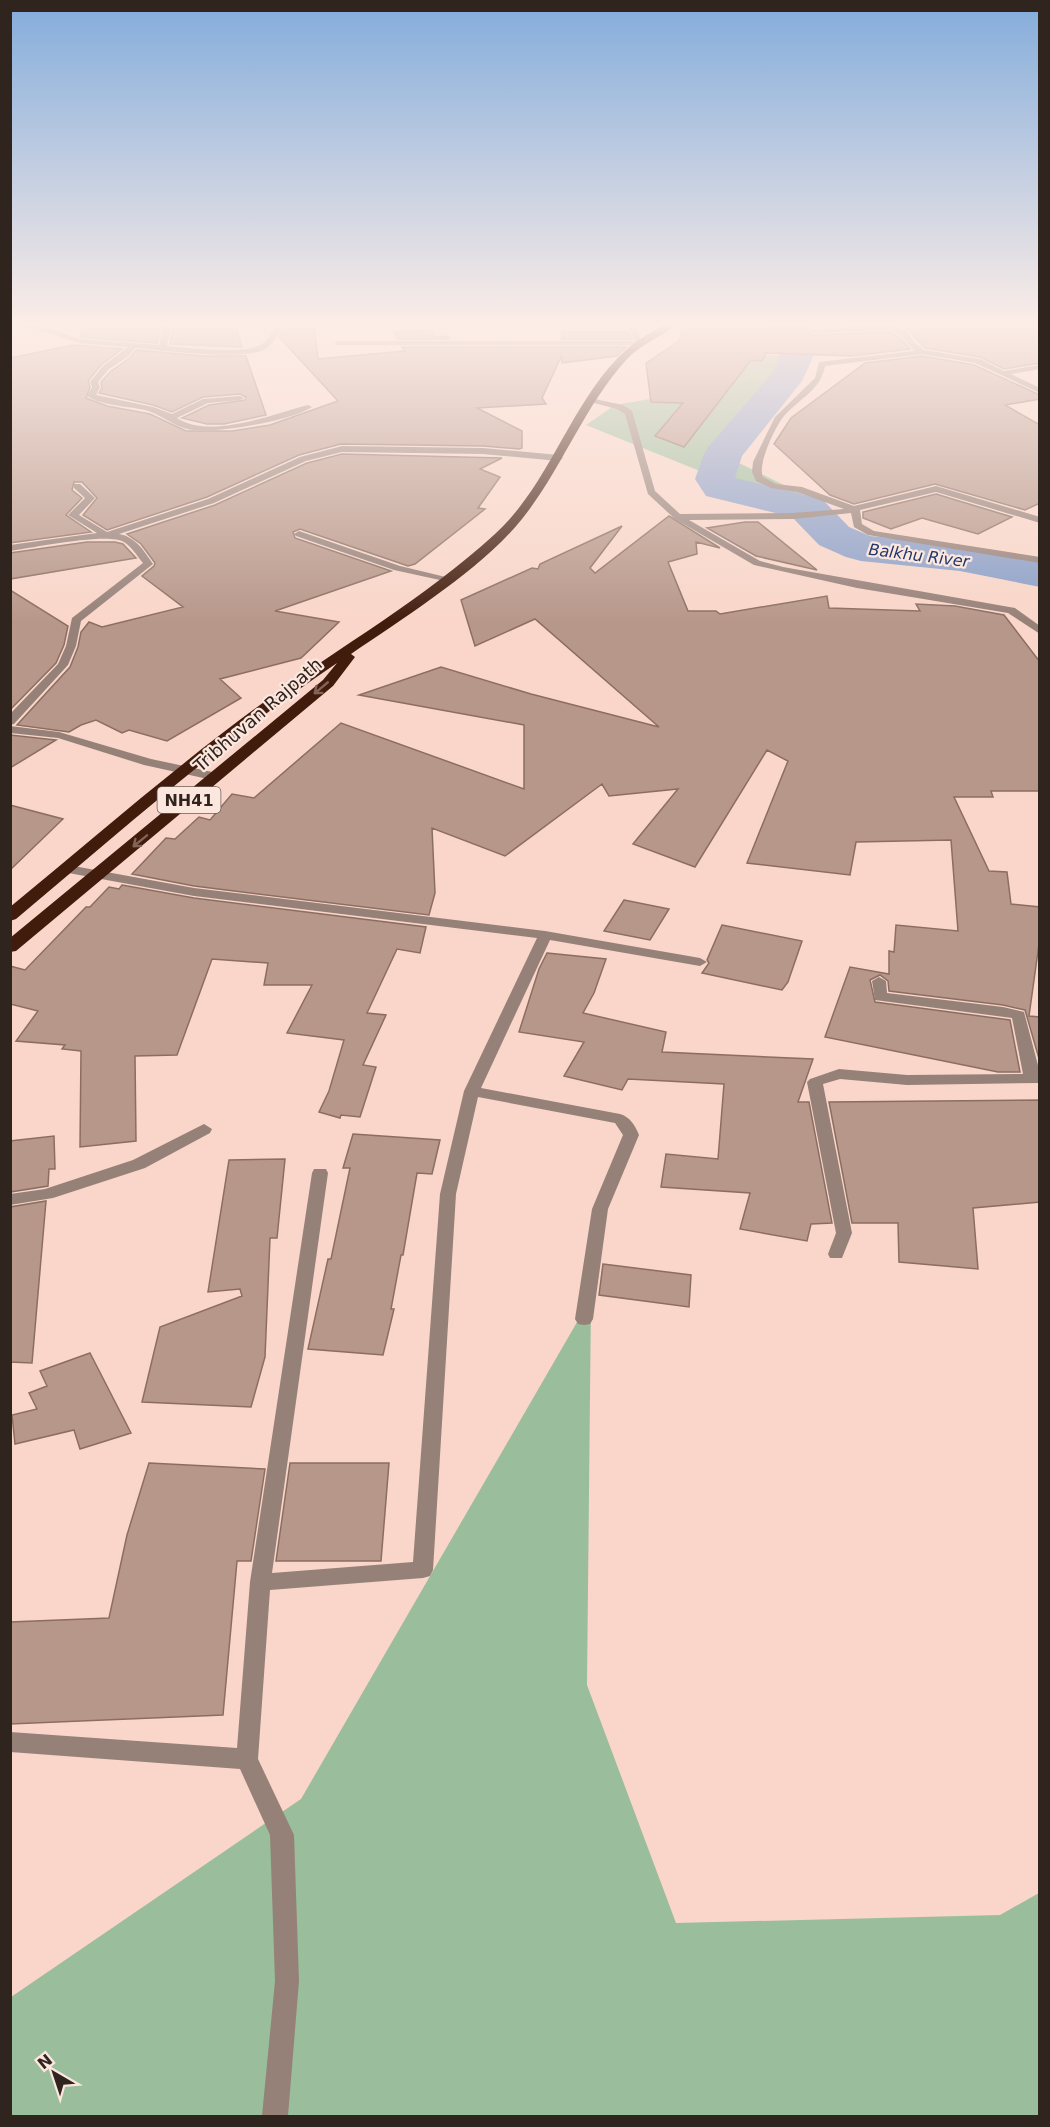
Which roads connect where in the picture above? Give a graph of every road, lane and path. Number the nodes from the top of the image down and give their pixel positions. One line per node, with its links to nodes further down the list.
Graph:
1 (183, 424): 2 (street)
2 (240, 424)
3 (579, 424): 6 (highway, Tribhuvan Rajpath / NH41)
4 (632, 424): 9 (street)
5 (775, 424): 8 (street)
6 (559, 458): 12 (street); 15 (highway, Tribhuvan Rajpath / NH41)
7 (77, 486): 12 (street)
8 (855, 510): 9 (street); 10 (street); 14 (street)
9 (678, 517): 16 (street)
10 (1040, 520)
11 (299, 534): 15 (street)
12 (106, 535): 13 (street); 18 (street)
13 (10, 548)
14 (1040, 560)
15 (449, 579): 17 (highway, Tribhuvan Rajpath / NH41)
16 (1040, 631)
17 (360, 644): 20 (highway, Tribhuvan Rajpath / NH41); 21 (highway, Tribhuvan Rajpath / NH41, one-way to 21)
18 (10, 722)
19 (10, 729): 20 (street)
20 (186, 771): 21 (street); 22 (highway, Tribhuvan Rajpath / NH41)
21 (217, 777): 23 (highway, Tribhuvan Rajpath / NH41, one-way to 23)
22 (68, 869): 23 (street); 24 (highway, Tribhuvan Rajpath / NH41)
23 (98, 875): 25 (street); 26 (highway, Tribhuvan Rajpath / NH41)
24 (10, 916)
25 (545, 935): 27 (street); 30 (street)
26 (10, 947)
27 (700, 962)
28 (879, 981): 29 (street)
29 (1035, 1078): 34 (street)
30 (472, 1091): 35 (street); 36 (street)
31 (204, 1128): 33 (street)
32 (320, 1173): 36 (street)
33 (10, 1200)
34 (836, 1254)
35 (584, 1319)
36 (260, 1582): 38 (street)
37 (10, 1742): 38 (street)
38 (247, 1759): 39 (street)
39 (275, 2116)

